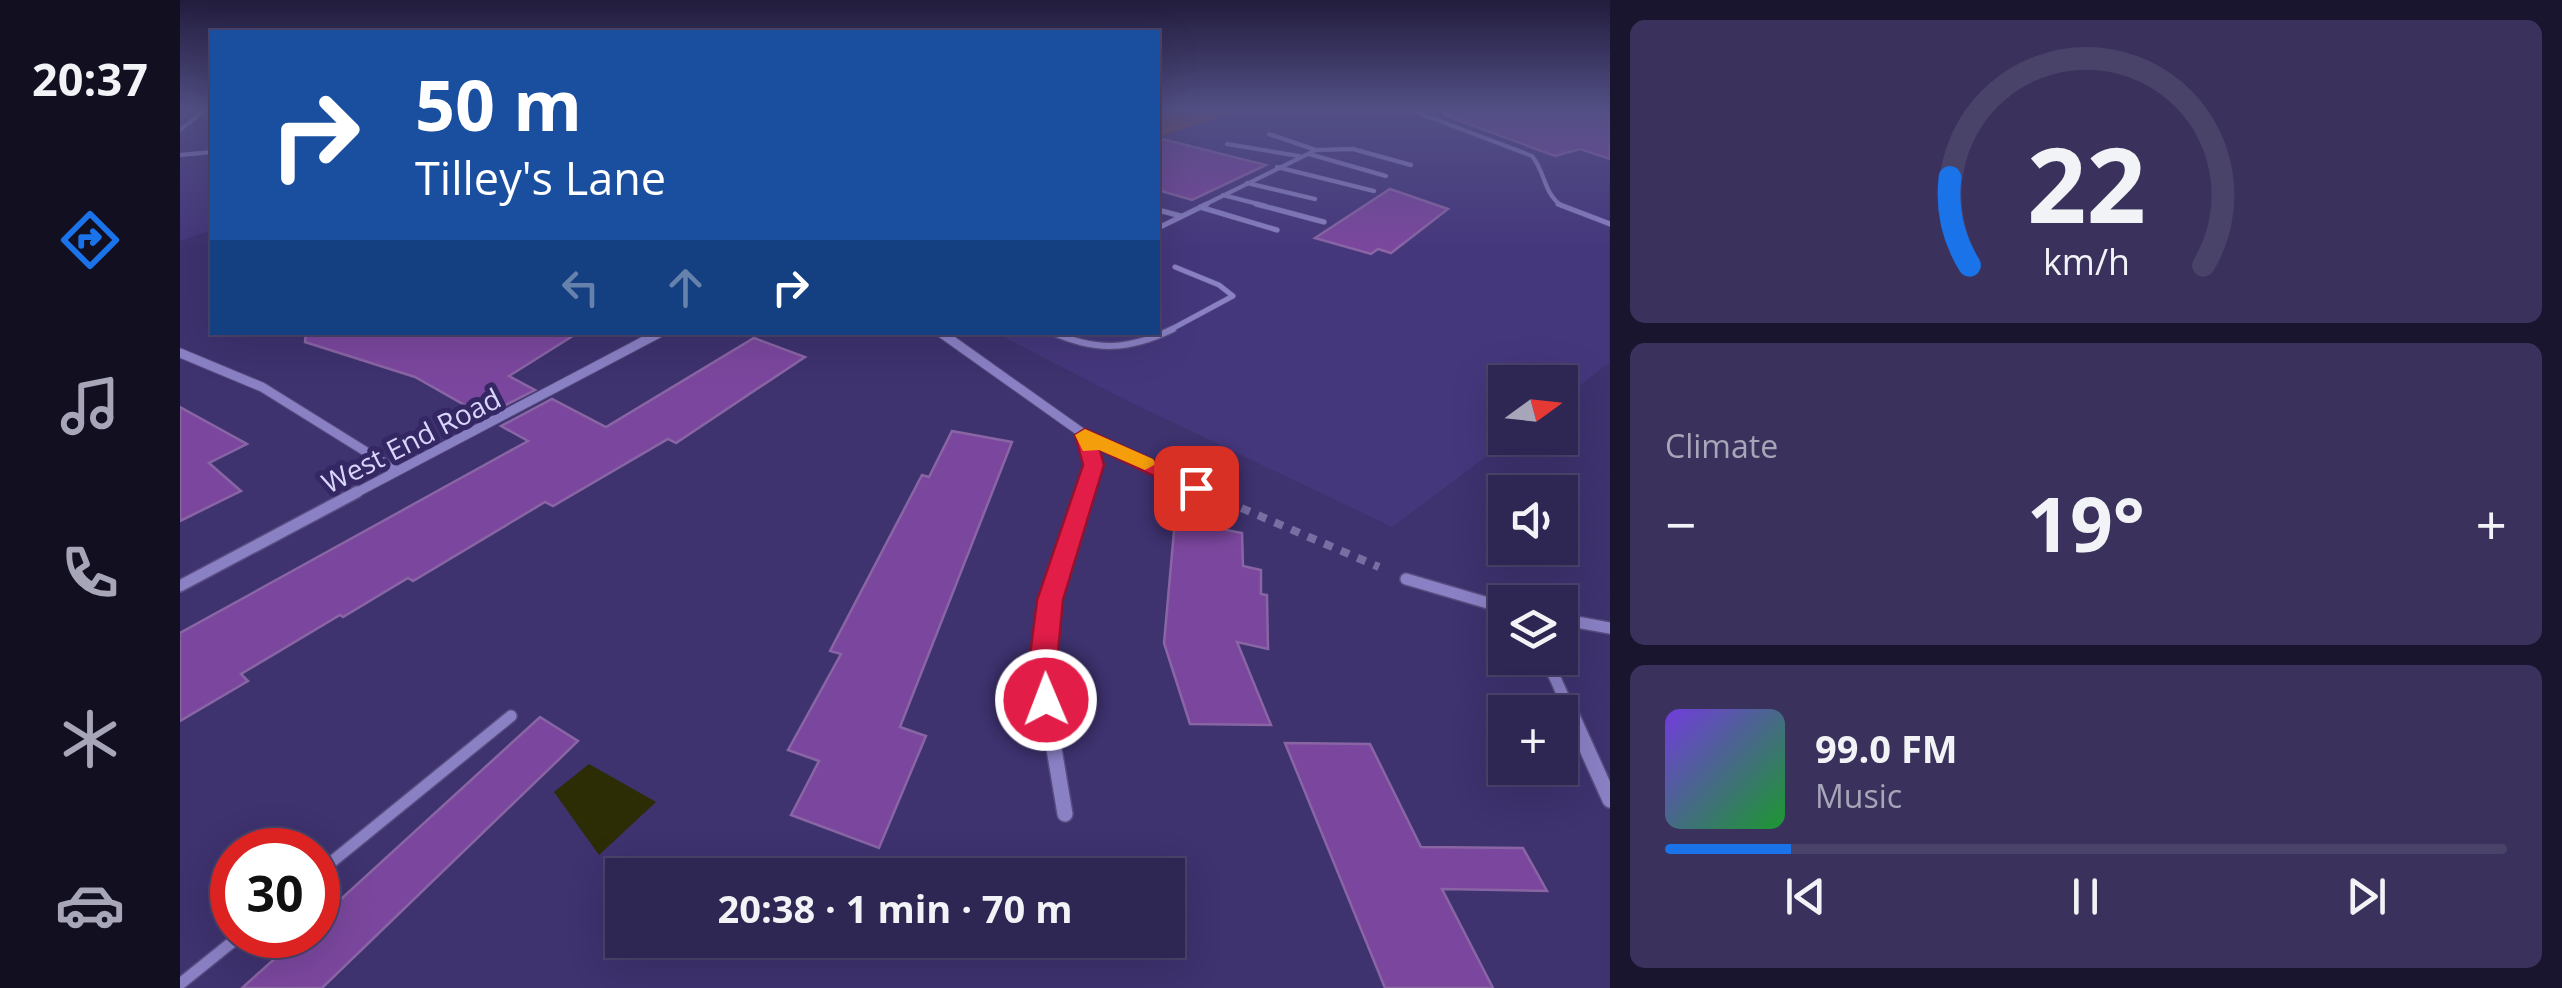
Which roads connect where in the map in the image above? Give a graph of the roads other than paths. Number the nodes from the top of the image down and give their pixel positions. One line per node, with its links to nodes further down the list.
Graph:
1 (1298, 156): 6 (lane)
2 (1310, 156): 7 (lane)
3 (1379, 156): 5 (lane)
4 (1532, 156): 16 (lane)
5 (1411, 165)
6 (1277, 167): 8 (lane); 9 (lane)
7 (1386, 176)
8 (1246, 183): 10 (lane); 11 (lane)
9 (1374, 191)
10 (1222, 195): 12 (lane); 15 (lane)
11 (1315, 200)
12 (1200, 207): 14 (lane); 18 (lane)
13 (1160, 211): 14 (lane)
14 (1181, 216): 17 (lane)
15 (1324, 222)
16 (1610, 224)
17 (1160, 227)
18 (1277, 230)
19 (1175, 267): 24 (lane)
20 (656, 335): 27 (street, West End Road)
21 (944, 335): 26 (street)
22 (1059, 335): 23 (lane)
23 (1159, 335)
24 (1160, 335)
25 (180, 353): 27 (street)
26 (1085, 435): 28 (street); 37 (street)
27 (396, 471): 30 (street, West End Road)
28 (1196, 488)
29 (1406, 579): 31 (street)
30 (180, 586)
31 (1488, 603)
32 (1578, 622): 33 (street)
33 (1610, 628)
34 (1554, 675): 36 (street)
35 (511, 716): 38 (lane)
36 (1610, 800)
37 (1066, 814)
38 (340, 855)
39 (212, 958): 40 (lane)
40 (180, 984)

